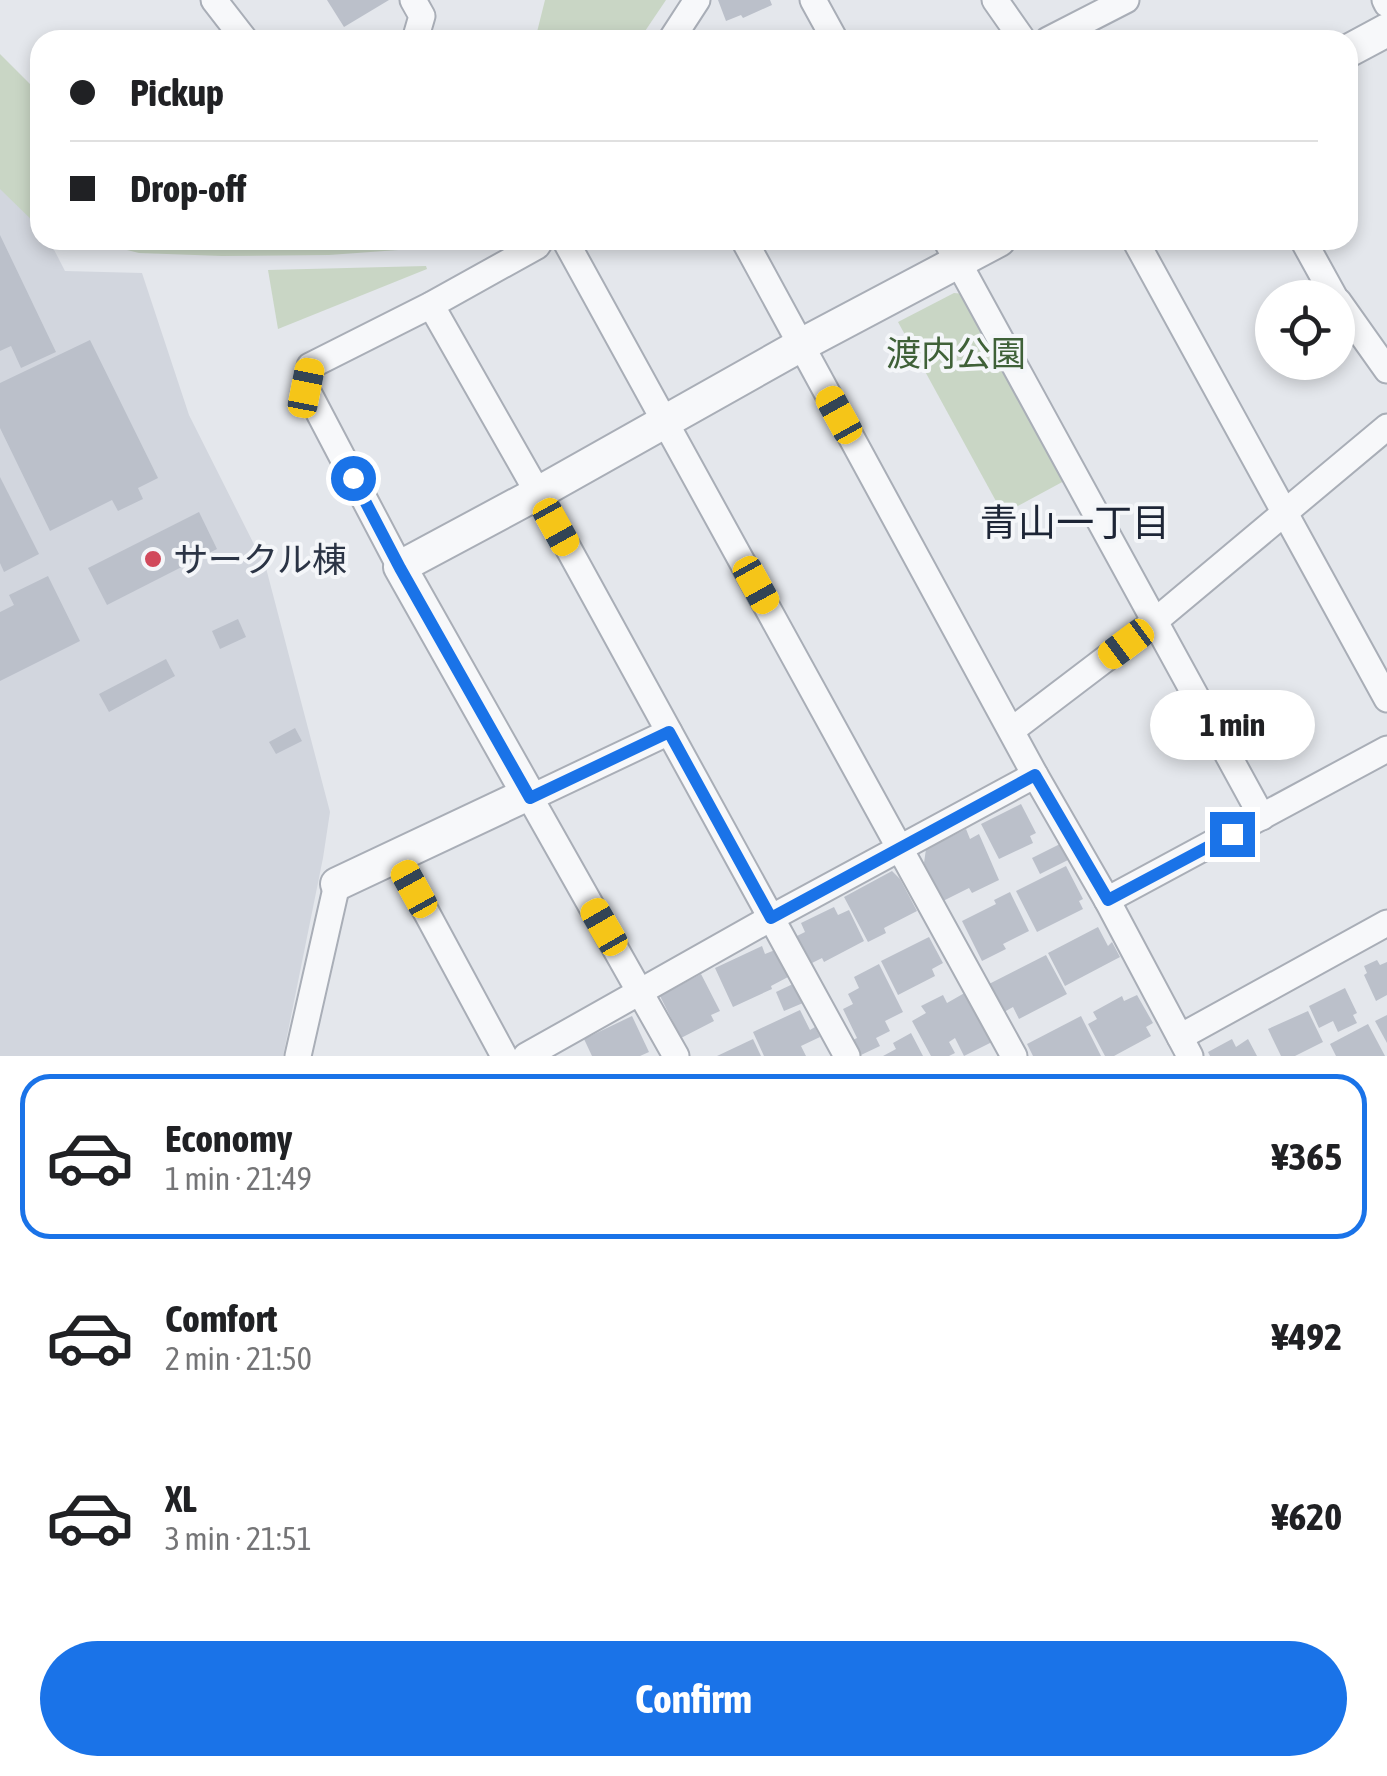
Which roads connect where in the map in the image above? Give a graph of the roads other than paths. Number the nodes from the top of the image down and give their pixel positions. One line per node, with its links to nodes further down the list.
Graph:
1 (214, 0): 6 (street)
2 (696, 0): 7 (street)
3 (813, 0): 8 (street)
4 (995, 0): 9 (street)
5 (1126, 0): 10 (street)
6 (237, 30)
7 (678, 30)
8 (830, 30)
9 (1016, 30)
10 (1068, 30)
11 (1387, 30): 12 (street)
12 (1358, 46)
13 (530, 250): 20 (street)
14 (572, 250): 24 (street)
15 (749, 250): 22 (street)
16 (1140, 250): 27 (street)
17 (1309, 250): 19 (street)
18 (952, 251): 22 (street); 29 (street)
19 (1325, 280)
20 (431, 305): 26 (street); 28 (street)
21 (1355, 325): 23 (street)
22 (800, 345): 24 (street); 31 (street)
23 (1387, 370)
24 (666, 420): 26 (street); 37 (street)
25 (1387, 427): 27 (street)
26 (538, 493): 28 (street); 32 (street)
27 (1285, 511): 29 (street); 30 (street)
28 (400, 568): 35 (street)
29 (1154, 622): 31 (street); 36 (street)
30 (1387, 698)
31 (1012, 730): 34 (street)
32 (669, 732): 35 (street); 41 (street)
33 (1387, 750): 36 (street)
34 (1035, 775): 37 (street); 40 (street)
35 (529, 796): 38 (street); 43 (street)
36 (1262, 817): 40 (street)
37 (899, 849): 41 (street); 50 (street)
38 (396, 856): 39 (street); 46 (street)
39 (336, 884): 45 (street)
40 (1108, 900): 44 (street)
41 (771, 918): 43 (street); 49 (street)
42 (1387, 924): 44 (street)
43 (642, 992): 47 (street); 48 (street)
44 (1185, 1046)
45 (298, 1056)
46 (504, 1056)
47 (526, 1056)
48 (676, 1056)
49 (847, 1056)
50 (1014, 1056)

